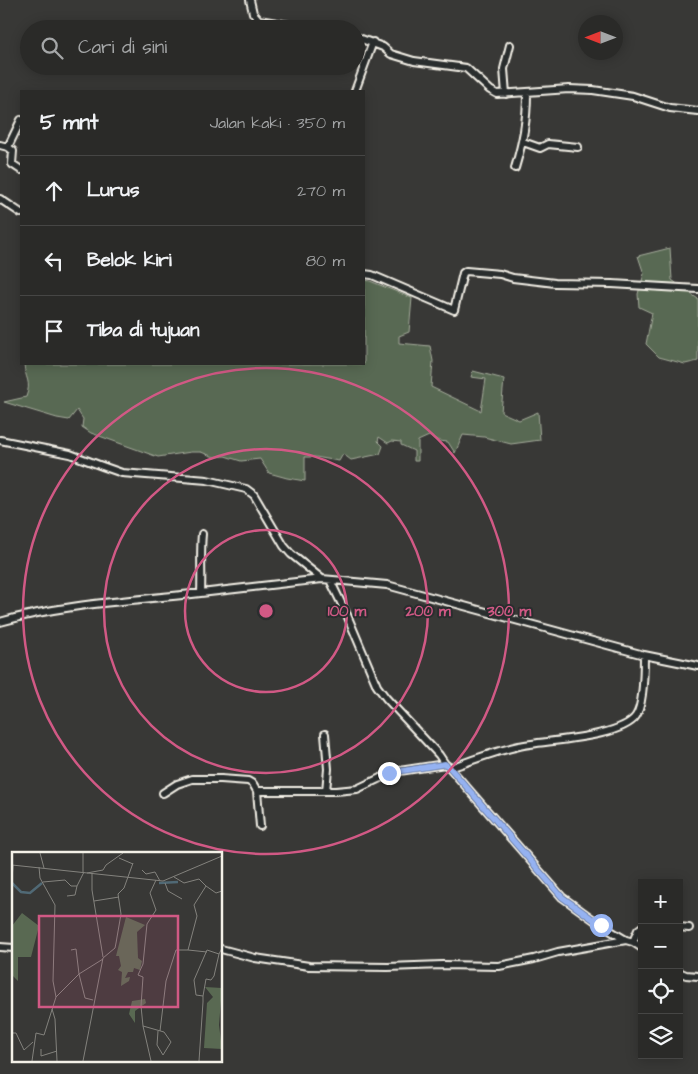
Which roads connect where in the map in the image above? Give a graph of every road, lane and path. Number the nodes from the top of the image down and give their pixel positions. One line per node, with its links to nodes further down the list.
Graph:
1 (250, 0): 2 (street)
2 (260, 20)
3 (365, 40): 4 (street)
4 (373, 42): 6 (street); 10 (street)
5 (510, 45): 10 (street)
6 (365, 64)
7 (361, 75): 8 (street)
8 (355, 90)
9 (527, 93): 10 (street); 11 (street); 13 (street)
10 (506, 94)
11 (698, 111)
12 (20, 122): 15 (street)
13 (523, 142): 16 (street); 17 (street)
14 (0, 145): 15 (street)
15 (8, 147): 18 (street)
16 (578, 147)
17 (515, 168)
18 (20, 169)
19 (0, 200): 20 (street)
20 (20, 212)
21 (365, 274): 22 (street)
22 (698, 289)
23 (0, 440): 25 (street)
24 (202, 534): 27 (street)
25 (322, 579): 26 (street); 27 (street)
26 (330, 580): 29 (street); 32 (street)
27 (201, 593): 28 (street)
28 (0, 622)
29 (644, 655): 30 (street); 32 (street)
30 (698, 666)
31 (326, 734): 34 (street)
32 (447, 766): 34 (street); 40 (street)
33 (257, 791): 34 (street); 35 (street); 36 (street)
34 (326, 791)
35 (164, 793)
36 (260, 826)
37 (683, 927): 38 (street)
38 (689, 928)
39 (638, 930): 41 (street)
40 (626, 940): 41 (street); 43 (street)
41 (633, 942): 42 (street)
42 (638, 945)
43 (222, 949)
44 (683, 974): 45 (street)
45 (698, 976)

